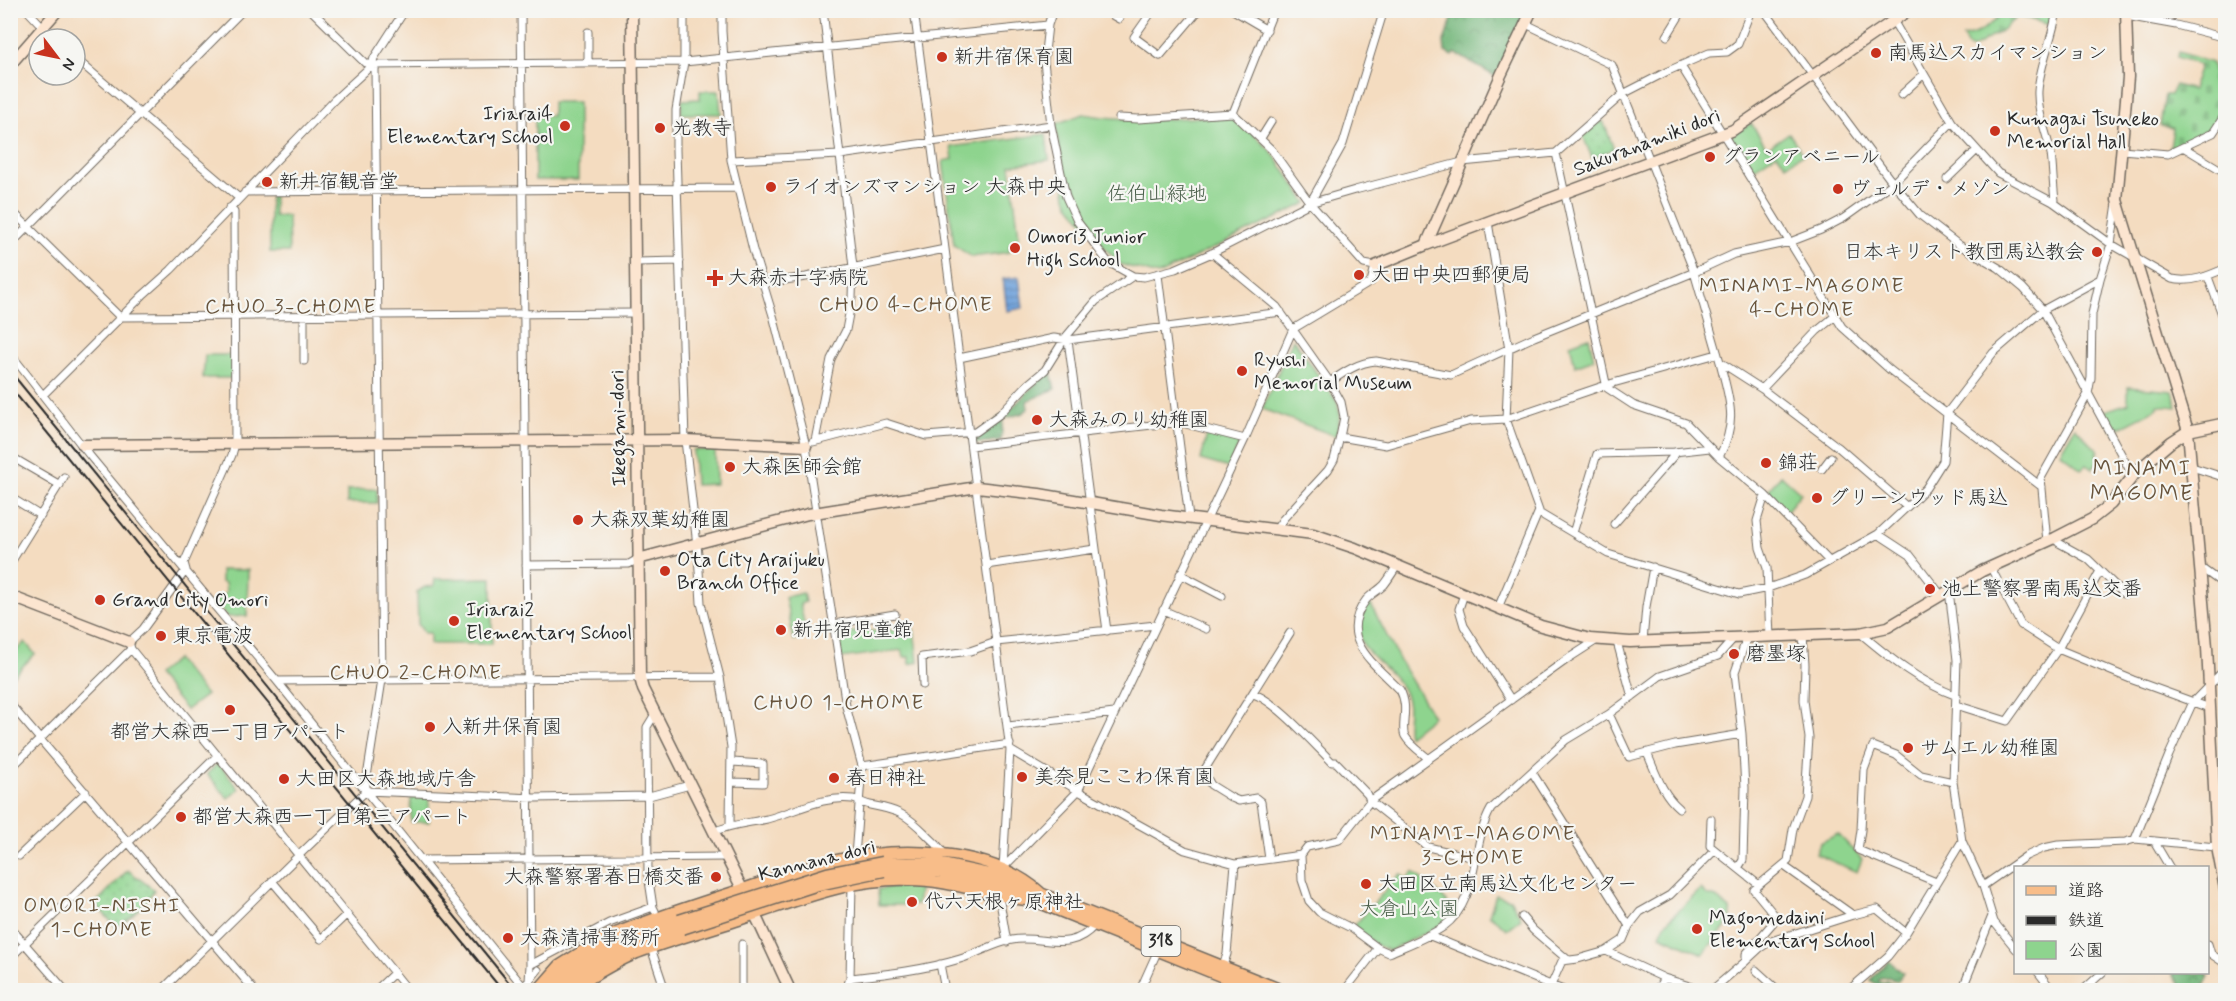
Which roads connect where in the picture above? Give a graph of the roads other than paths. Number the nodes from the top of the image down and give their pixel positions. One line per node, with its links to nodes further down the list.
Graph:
1 (27, 10): 31 (street)
2 (58, 10): 32 (street)
3 (243, 10): 55 (street)
4 (311, 10): 46 (street)
5 (405, 10): 46 (street)
6 (521, 10): 44 (street)
7 (632, 10): 41 (street, Ikegami-dori)
8 (684, 10): 43 (street)
9 (722, 10): 40 (street)
10 (823, 10): 39 (street)
11 (914, 10): 37 (street)
12 (1053, 10): 30 (street)
13 (1115, 10): 27 (street)
14 (1153, 10): 15 (street)
15 (1199, 10)
16 (1233, 10): 33 (street)
17 (1274, 10): 33 (street)
18 (1384, 10): 84 (street)
19 (1532, 10): 29 (street)
20 (1683, 10): 35 (street)
21 (1751, 10): 47 (street)
22 (1764, 10): 50 (street)
23 (1887, 10): 28 (street)
24 (1909, 10): 28 (street, Sakuranamiki dori)
25 (2057, 10): 83 (street)
26 (2126, 13): 36 (street); 65 (street)
27 (1119, 19)
28 (1893, 22): 49 (street); 50 (street, Sakuranamiki dori)
29 (1526, 24): 51 (street); 70 (street)
30 (1048, 25): 37 (street); 59 (street)
31 (40, 27)
32 (42, 27)
33 (1267, 30): 54 (street)
34 (588, 32): 42 (street)
35 (1667, 36)
36 (2226, 38)
37 (918, 40): 39 (street); 62 (street)
38 (27, 44): 45 (street)
39 (827, 48): 40 (street); 67 (street)
40 (723, 59): 43 (street); 68 (street)
41 (633, 61): 42 (street); 43 (street); 74 (street, Ikegami-dori)
42 (588, 62): 44 (street)
43 (684, 62): 75 (street)
44 (522, 63): 46 (street); 77 (street)
45 (10, 64)
46 (372, 65): 78 (street); 79 (street)
47 (1681, 66): 51 (street); 60 (street)
48 (87, 68): 55 (street)
49 (1924, 74): 52 (street); 58 (street)
50 (1812, 77): 60 (street, Sakuranamiki dori); 73 (street)
51 (1623, 94): 66 (street); 69 (street)
52 (1901, 95)
53 (2226, 113): 63 (street)
54 (1233, 114): 56 (street); 61 (street)
55 (141, 115): 81 (street); 88 (street)
56 (1119, 118)
57 (1271, 122): 61 (street)
58 (1952, 122): 64 (street); 73 (street)
59 (1051, 125): 62 (street); 103 (street)
60 (1722, 134): 69 (street, Sakuranamiki dori); 89 (street)
61 (1261, 138): 84 (street)
62 (931, 142): 67 (street); 93 (street)
63 (2183, 147): 65 (street); 71 (street)
64 (1977, 150): 72 (street); 83 (street)
65 (2122, 150): 82 (street)
66 (1556, 153): 70 (street); 80 (street)
67 (840, 155): 68 (street); 99 (street)
68 (731, 160): 76 (street)
69 (1651, 161): 80 (street, Sakuranamiki dori); 101 (street)
70 (1462, 162): 84 (street); 90 (street)
71 (2226, 173)
72 (1947, 179)
73 (1893, 183): 89 (street); 107 (street)
74 (634, 188): 75 (street); 77 (street); 97 (street, Ikegami-dori)
75 (679, 188): 76 (street); 96 (street)
76 (737, 188): 106 (street)
77 (522, 189): 78 (street); 112 (street)
78 (377, 191): 79 (street); 111 (street)
79 (245, 192): 81 (street)
80 (1565, 193): 87 (street, Sakuranamiki dori); 110 (street)
81 (239, 198): 85 (street)
82 (2117, 200): 91 (street); 95 (street)
83 (2053, 202): 91 (street)
84 (1310, 203): 94 (street); 98 (street)
85 (229, 208): 114 (street); 116 (street)
86 (10, 209): 88 (street)
87 (1488, 222): 90 (street, Sakuranamiki dori); 121 (street)
88 (28, 227): 92 (street); 114 (street)
89 (1791, 242): 101 (street); 115 (street)
90 (1426, 244): 98 (street, Sakuranamiki dori)
91 (2111, 244): 95 (street); 105 (street)
92 (10, 245)
93 (945, 249): 99 (street); 123 (street)
94 (1212, 253): 102 (street); 108 (street)
95 (2137, 260): 104 (street); 135 (street)
96 (680, 261): 97 (street); 141 (street)
97 (636, 262): 109 (street, Ikegami-dori)
98 (1375, 266): 119 (street)
99 (853, 267): 106 (street); 145 (street)
100 (2226, 268): 104 (street)
101 (1694, 272): 110 (street); 124 (street)
102 (1158, 275): 103 (street); 118 (street)
103 (1133, 276): 120 (street)
104 (2208, 277): 117 (street)
105 (2100, 279): 107 (street); 129 (street)
106 (764, 283): 145 (street)
107 (2043, 310): 129 (street); 131 (street)
108 (1281, 312): 118 (street); 119 (street)
109 (636, 313): 112 (street); 140 (street, Ikegami-dori)
110 (1589, 314): 121 (street); 127 (street)
111 (378, 315): 112 (street); 113 (street); 143 (street)
112 (524, 315): 142 (street)
113 (304, 316): 116 (street); 125 (street)
114 (120, 317): 116 (street); 130 (street)
115 (1834, 317): 128 (street); 131 (street)
116 (235, 318): 144 (street)
117 (2226, 325)
118 (1165, 327): 120 (street); 133 (street)
119 (1293, 329): 126 (street); 139 (street)
120 (1066, 339): 123 (street); 136 (street); 137 (street)
121 (1509, 349): 126 (street); 132 (street)
122 (10, 353): 130 (street)
123 (959, 358): 137 (street)
124 (1719, 358): 127 (street); 128 (street); 151 (street)
125 (304, 361)
126 (1330, 382): 138 (street)
127 (1606, 385): 132 (street); 148 (street)
128 (1762, 389): 164 (street)
129 (2088, 393): 155 (street); 160 (street)
130 (43, 395): 146 (street)
131 (1947, 413): 160 (street); 164 (street)
132 (1506, 419): 138 (street); 166 (street)
133 (1178, 422): 136 (street); 139 (street); 168 (street)
134 (2226, 423): 135 (street)
135 (2188, 431): 153 (street); 155 (street)
136 (1080, 432): 147 (street); 163 (street)
137 (970, 434): 145 (street); 147 (street)
138 (1340, 437): 171 (street)
139 (1245, 439): 169 (street)
140 (637, 440): 141 (street); 142 (street); 177 (street, Ikegami-dori)
141 (685, 440): 145 (street); 175 (street)
142 (525, 441): 143 (street); 180 (street)
143 (380, 442): 144 (street); 219 (street)
144 (235, 444): 146 (street); 186 (street)
145 (810, 444): 165 (street)
146 (83, 445): 186 (street)
147 (971, 446): 159 (street)
148 (1710, 448): 149 (street); 151 (street)
149 (1677, 452): 170 (street); 172 (street)
150 (10, 456): 158 (street)
151 (1719, 457): 161 (street)
152 (1831, 457): 154 (street)
153 (2192, 467): 157 (street); 185 (street)
154 (1822, 469)
155 (2133, 476): 174 (street)
156 (64, 477): 158 (street)
157 (2226, 478)
158 (60, 485): 167 (street)
159 (977, 487): 163 (street); 165 (street); 181 (street)
160 (2042, 487): 174 (street)
161 (1765, 495): 178 (street); 190 (street)
162 (10, 497): 167 (street)
163 (1089, 502): 168 (street); 176 (street)
164 (1907, 507): 173 (street)
165 (816, 512): 175 (street); 199 (street)
166 (1539, 513): 172 (street); 196 (street)
167 (41, 516): 179 (street)
168 (1189, 518): 169 (street)
169 (1206, 520): 171 (street); 188 (street)
170 (1614, 524)
171 (1277, 528): 182 (street)
172 (1573, 533): 184 (street)
173 (1878, 534): 178 (street); 191 (street)
174 (2051, 540): 183 (street); 187 (street)
175 (697, 543): 177 (street); 217 (street)
176 (1095, 549): 181 (street); 202 (street)
177 (638, 559): 180 (street); 218 (street, Ikegami-dori)
178 (1829, 561): 190 (street)
179 (10, 564)
180 (526, 565): 216 (street)
181 (986, 565): 211 (street)
182 (1397, 566): 192 (street); 240 (street)
183 (1990, 566): 191 (street); 214 (street)
184 (1653, 567): 190 (street); 210 (street)
185 (2202, 568): 189 (street); 221 (street)
186 (186, 570): 213 (street); 220 (street)
187 (2100, 571): 193 (street); 214 (street)
188 (1180, 574): 195 (street); 197 (street)
189 (2226, 586)
190 (1768, 588): 207 (street)
191 (1945, 592): 204 (street); 224 (street)
192 (1464, 594): 196 (street); 226 (street)
193 (2124, 594)
194 (10, 596): 213 (street)
195 (1222, 596)
196 (1498, 608): 209 (street)
197 (1163, 610): 200 (street); 201 (street)
198 (895, 614): 199 (street)
199 (834, 624): 242 (street)
200 (1156, 625): 202 (street); 231 (street)
201 (1206, 629)
202 (1107, 631): 211 (street)
203 (1290, 633): 223 (street)
204 (1860, 633): 205 (street); 224 (street)
205 (1803, 635): 207 (street); 279 (street)
206 (1747, 637): 207 (street); 208 (street); 235 (street)
207 (1770, 637)
208 (1734, 638): 210 (street); 225 (street)
209 (1597, 640): 212 (street); 226 (street)
210 (1643, 641): 212 (street)
211 (996, 642): 222 (street); 234 (street)
212 (1617, 642): 225 (street)
213 (130, 646): 236 (street); 239 (street)
214 (2058, 649): 227 (street); 229 (street)
215 (2226, 668): 221 (street)
216 (528, 677): 218 (street); 219 (street); 252 (street)
217 (720, 677): 218 (street); 241 (street)
218 (640, 678): 232 (street, Ikegami-dori)
219 (382, 680): 220 (street); 249 (street)
220 (277, 681): 249 (street)
221 (2209, 684): 227 (street); 230 (street)
222 (923, 685)
223 (1253, 694): 254 (street); 273 (street)
224 (1957, 696): 229 (street)
225 (1632, 697): 233 (street)
226 (1511, 700): 240 (street)
227 (2193, 702): 230 (street); 259 (street)
228 (10, 704): 236 (street)
229 (1956, 705): 246 (street)
230 (2210, 708): 263 (street)
231 (1114, 713): 234 (street); 248 (street)
232 (655, 714): 247 (street, Ikegami-dori); 251 (street)
233 (1609, 714): 238 (street); 244 (street)
234 (1008, 726): 237 (street)
235 (1742, 734): 238 (street); 282 (street)
236 (41, 740): 243 (street); 250 (street)
237 (1010, 747): 242 (street); 248 (street); 281 (street)
238 (1647, 753): 255 (street)
239 (218, 755): 262 (street); 265 (street)
240 (1429, 759): 254 (street)
241 (732, 762): 245 (street); 245 (street)
242 (862, 766): 253 (street)
243 (10, 769)
244 (1532, 772): 272 (street); 303 (street)
245 (732, 782): 257 (street)
246 (1953, 782): 260 (street); 285 (street)
247 (690, 784): 251 (street); 258 (street, Ikegami-dori)
248 (1078, 790): 277 (street); 281 (street)
249 (366, 791): 252 (street); 265 (street); 274 (street)
250 (86, 792): 262 (street); 268 (street)
251 (649, 796): 252 (street); 270 (street)
252 (529, 798): 275 (street)
253 (860, 800): 257 (street); 266 (street); 269 (street)
254 (1370, 801): 267 (street); 272 (street)
255 (1679, 808)
256 (1711, 819): 264 (street)
257 (730, 825): 258 (street)
258 (713, 832): 271 (street, Ikegami-dori)
259 (2134, 839): 261 (street); 288 (street)
260 (1962, 841): 285 (street); 288 (street)
261 (2154, 841): 263 (street); 280 (street)
262 (129, 842): 307 (street); 309 (street)
263 (2221, 848): 291 (street)
264 (1715, 850): 282 (street); 303 (street)
265 (299, 855): 284 (street); 296 (street)
266 (944, 855): 269 (main road); 281 (main road)
267 (1301, 855): 273 (street); 313 (street)
268 (20, 856)
269 (855, 856): 276 (main road)
270 (648, 857): 271 (street); 275 (street); 295 (street)
271 (726, 857): 289 (street, Ikegami-dori)
272 (1475, 858): 306 (street)
273 (1269, 859): 277 (street)
274 (422, 860): 275 (street); 333 (street)
275 (529, 860): 322 (street)
276 (822, 864): 283 (main road); 290 (street)
277 (1235, 864): 323 (street)
278 (883, 866): 293 (main road, Kannana dori / 318); 293 (main road, Kannana dori / 318); 301 (main road, Kannana dori / 318, bridge)
279 (1784, 866): 287 (street); 298 (street)
280 (2169, 866)
281 (1003, 868): 293 (main road)
282 (1738, 868): 287 (street)
283 (781, 877): 289 (main road); 294 (street)
284 (272, 881): 296 (street); 307 (street)
285 (1936, 882): 305 (street)
286 (852, 885): 290 (main road); 292 (main road); 329 (street)
287 (1759, 885): 319 (street)
288 (1983, 886): 299 (street)
289 (741, 890): 295 (main road); 297 (street, Ikegami-dori)
290 (829, 890): 294 (main road)
291 (2226, 894)
292 (999, 896): 293 (main road); 308 (street)
293 (1038, 896): 302 (main road, Kannana dori / 318); 323 (main road, Kannana dori / 318)
294 (790, 902): 297 (main road)
295 (655, 912): 322 (street); 340 (main road)
296 (346, 914): 326 (street)
297 (755, 915): 312 (main road); 345 (street, Ikegami-dori)
298 (1853, 915): 305 (street); 319 (street)
299 (1992, 916): 311 (street); 358 (street)
300 (1522, 917): 318 (street)
301 (681, 924): 340 (main road, Kannana dori / 318); 341 (main road, Kannana dori / 318)
302 (1095, 925): 308 (street); 314 (main road, Kannana dori / 318)
303 (1629, 926): 315 (street)
304 (10, 927): 309 (street)
305 (1906, 933): 357 (street)
306 (1428, 935): 313 (street); 334 (street)
307 (213, 941): 336 (street); 337 (street)
308 (1007, 942): 320 (street)
309 (25, 944): 317 (street); 335 (street)
310 (742, 944): 344 (street)
311 (2014, 947)
312 (651, 948): 342 (main road); 343 (street)
313 (1378, 948): 351 (street)
314 (1158, 950): 348 (street); 349 (main road, Kannana dori / 318)
315 (1606, 951): 318 (street); 330 (street)
316 (2209, 954): 321 (street)
317 (10, 958)
318 (1568, 960): 334 (street)
319 (1746, 961): 355 (street)
320 (940, 964): 329 (street); 347 (street)
321 (2226, 964)
322 (530, 965): 331 (street)
323 (1223, 966): 350 (main road, Kannana dori / 318)
324 (538, 970): 331 (street)
325 (1756, 970): 356 (street)
326 (394, 973): 338 (street); 339 (street)
327 (2040, 974): 359 (street)
328 (2101, 974): 360 (street)
329 (850, 978): 346 (street)
330 (1664, 978): 353 (street); 354 (street)
331 (529, 981): 333 (street)
332 (2226, 984): 361 (street)
333 (524, 988)
334 (1550, 988): 352 (street)
335 (65, 990)
336 (162, 990)
337 (254, 990)
338 (376, 990)
339 (408, 990)
340 (539, 990)
341 (557, 990)
342 (569, 990)
343 (665, 990)
344 (742, 990)
345 (790, 990)
346 (846, 990)
347 (945, 990)
348 (1140, 990)
349 (1255, 990)
350 (1282, 990)
351 (1345, 990)
352 (1563, 990)
353 (1657, 990)
354 (1702, 990)
355 (1712, 990)
356 (1778, 990)
357 (1849, 990)
358 (1962, 990)
359 (2052, 990)
360 (2083, 990)
361 (2222, 990)

